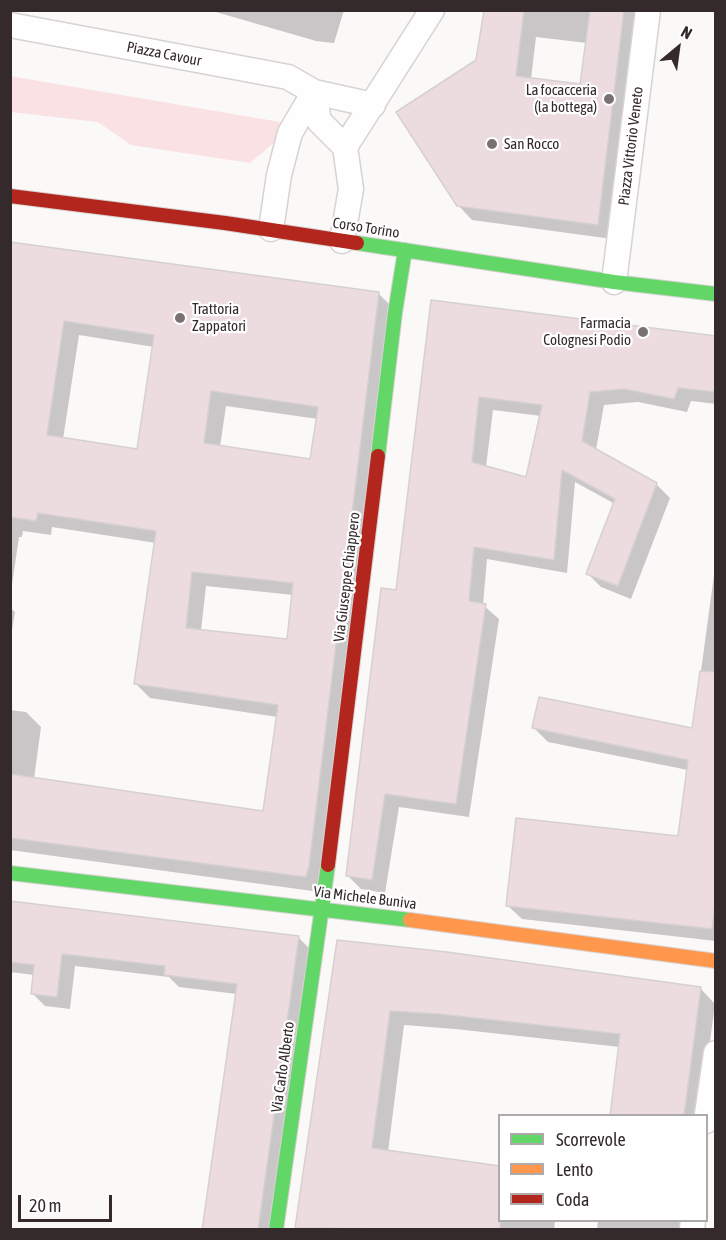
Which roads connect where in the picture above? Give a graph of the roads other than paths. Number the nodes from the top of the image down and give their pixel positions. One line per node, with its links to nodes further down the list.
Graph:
1 (432, 10): 5 (street)
2 (648, 10): 11 (street, Piazza Vittorio Veneto)
3 (10, 25): 4 (street, Piazza Cavour)
4 (314, 92): 5 (street, Piazza Cavour); 6 (street); 8 (street)
5 (373, 105): 6 (street)
6 (345, 147): 9 (street)
7 (10, 196): 8 (street, Corso Torino)
8 (271, 229): 9 (street, Corso Torino)
9 (342, 241): 10 (street, Corso Torino)
10 (405, 250): 11 (street, Corso Torino); 14 (street, Via Giuseppe Chiappero)
11 (614, 282): 12 (street, Corso Torino)
12 (716, 294)
13 (10, 873): 14 (street, Via Michele Buniva)
14 (323, 909): 15 (street, Via Michele Buniva); 18 (street, Via Carlo Alberto)
15 (716, 961)
16 (716, 1053): 17 (street)
17 (707, 1114)
18 (276, 1230)

